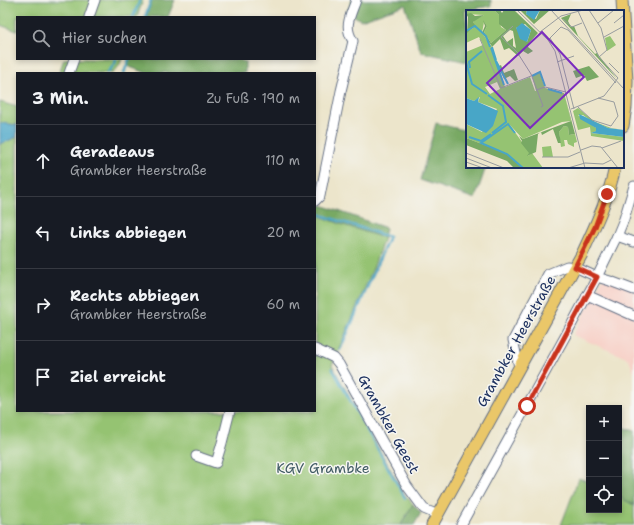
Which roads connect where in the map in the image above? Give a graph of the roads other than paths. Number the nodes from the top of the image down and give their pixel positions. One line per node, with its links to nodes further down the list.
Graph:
1 (95, 0): 5 (street)
2 (356, 0): 13 (street)
3 (622, 0): 4 (main road)
4 (623, 10)
5 (89, 16)
6 (624, 18): 9 (main road)
7 (74, 60): 8 (street)
8 (68, 72)
9 (631, 81): 10 (main road)
10 (624, 120)
11 (615, 168): 16 (main road, Grambker Heerstraße)
12 (634, 186): 14 (street)
13 (316, 199)
14 (617, 236): 15 (street); 17 (street)
15 (634, 242)
16 (575, 267): 17 (street); 22 (main road, Grambker Heerstraße); 22 (street)
17 (597, 277): 18 (street); 19 (street)
18 (634, 290)
19 (587, 295): 20 (street); 26 (street)
20 (634, 316)
21 (316, 349): 25 (street, Grambker Geest)
22 (519, 367): 25 (main road, Grambker Heerstraße)
23 (230, 412): 24 (street)
24 (196, 456)
25 (435, 520)
26 (461, 525)

